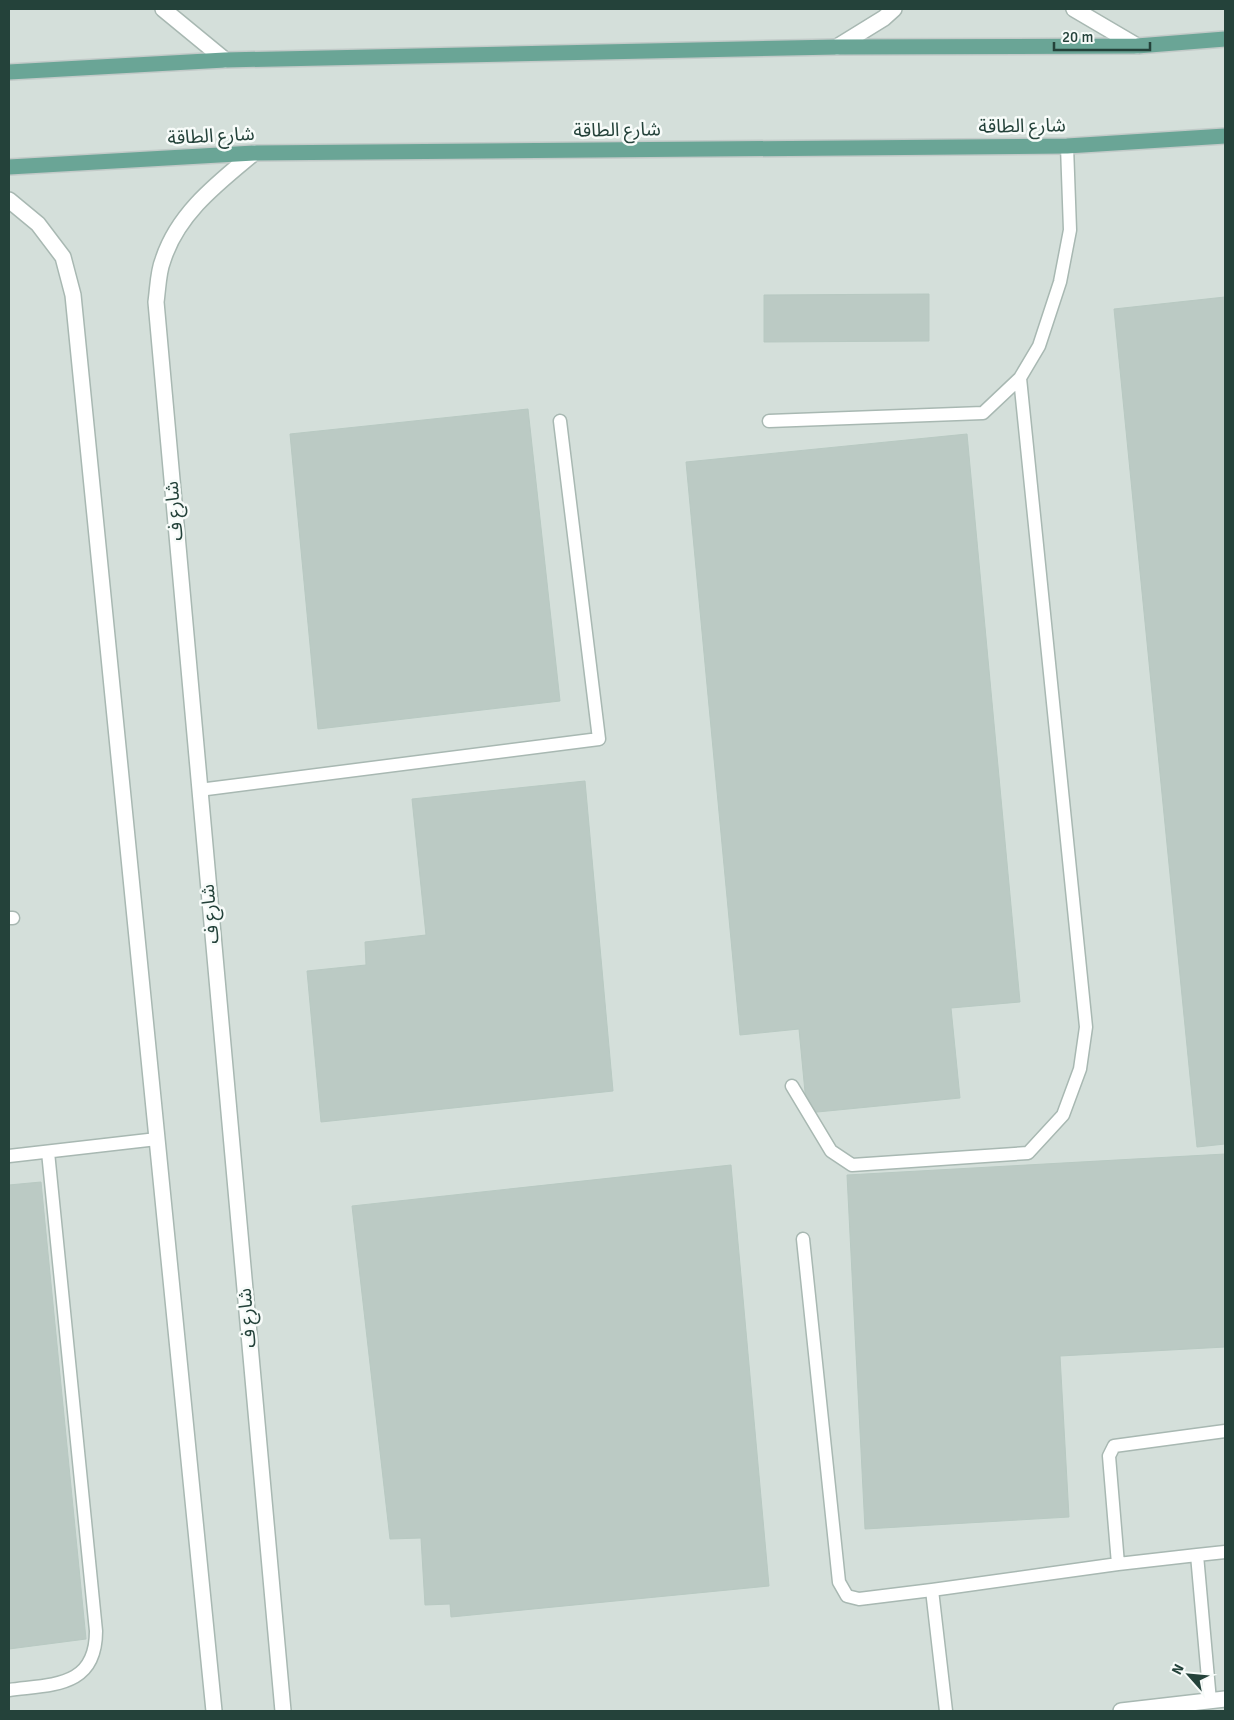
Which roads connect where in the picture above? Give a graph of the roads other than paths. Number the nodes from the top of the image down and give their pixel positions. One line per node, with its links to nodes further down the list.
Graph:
1 (162, 9): 7 (street)
2 (894, 9): 6 (street)
3 (1074, 9): 5 (street)
4 (1225, 39): 5 (main road)
5 (1137, 46): 6 (main road)
6 (837, 47): 7 (main road)
7 (225, 60): 8 (main road)
8 (9, 72)
9 (1225, 136): 10 (main road, شارع الطاقة)
10 (1067, 146): 11 (main road, شارع الطاقة); 14 (lane)
11 (254, 153): 12 (main road, شارع الطاقة); 17 (street, شارع ف)
12 (9, 167)
13 (9, 200): 19 (street)
14 (1020, 378): 16 (lane); 18 (lane)
15 (560, 421): 17 (lane)
16 (769, 421)
17 (199, 790): 31 (street, شارع ف)
18 (792, 1086)
19 (157, 1139): 20 (lane); 30 (street)
20 (48, 1152): 21 (lane); 28 (lane)
21 (9, 1156)
22 (803, 1238): 27 (lane)
23 (1225, 1431): 26 (lane)
24 (1225, 1552): 25 (lane)
25 (1197, 1555): 26 (lane); 29 (lane)
26 (1118, 1564): 27 (lane)
27 (932, 1590): 32 (lane)
28 (9, 1690)
29 (1218, 1700): 33 (street)
30 (214, 1711)
31 (282, 1711)
32 (946, 1711)
33 (1121, 1711)

